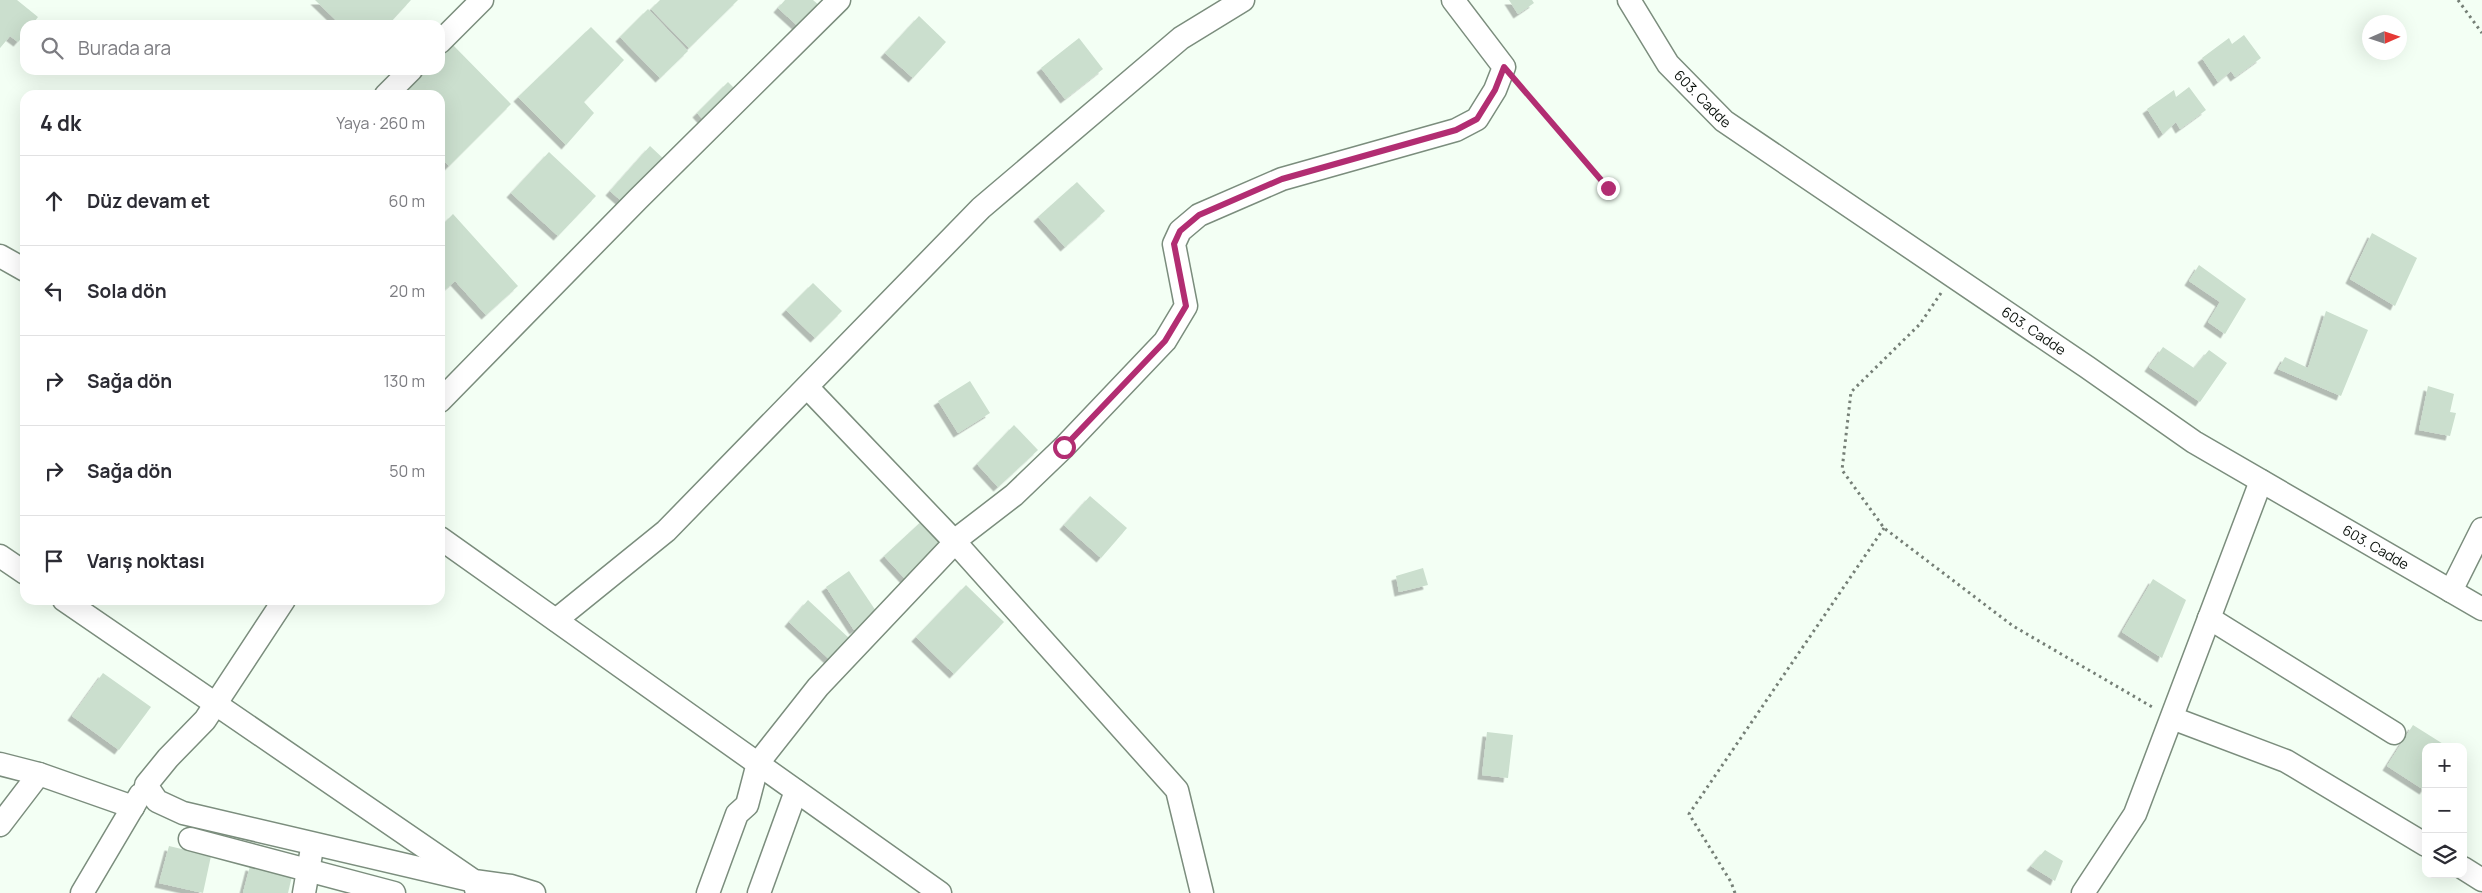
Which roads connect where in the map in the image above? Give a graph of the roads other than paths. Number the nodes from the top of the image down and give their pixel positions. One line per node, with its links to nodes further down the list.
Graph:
1 (482, 0): 6 (street)
2 (839, 0): 12 (street)
3 (1243, 0): 11 (street)
4 (1453, 0): 16 (street)
5 (1629, 0): 13 (street, 603. Cadde)
6 (445, 37)
7 (406, 75): 8 (street)
8 (391, 90)
9 (0, 256): 10 (street)
10 (20, 267)
11 (807, 387): 16 (street); 24 (street)
12 (445, 396)
13 (2262, 482): 19 (street, 603. Cadde); 23 (street)
14 (2482, 529): 19 (street)
15 (445, 542): 24 (street)
16 (955, 542): 28 (street); 49 (street)
17 (0, 556): 18 (street)
18 (20, 570)
19 (2452, 591): 22 (street, 603. Cadde)
20 (71, 605): 25 (street)
21 (281, 605): 25 (street)
22 (2482, 609)
23 (2209, 618): 26 (street); 27 (street)
24 (556, 620): 28 (street)
25 (216, 703): 31 (street); 41 (street)
26 (2172, 718): 37 (street); 50 (street)
27 (2394, 733)
28 (758, 763): 32 (street); 46 (street)
29 (0, 764): 30 (street)
30 (38, 774): 33 (street); 34 (street)
31 (146, 785): 33 (street); 36 (street)
32 (796, 790): 47 (street); 48 (street)
33 (133, 807): 43 (street)
34 (0, 825)
35 (190, 839): 38 (street)
36 (312, 843): 38 (street); 41 (street)
37 (2422, 843)
38 (308, 869): 42 (street); 44 (street)
39 (2467, 871): 40 (street)
40 (2482, 880)
41 (476, 887): 45 (street)
42 (394, 892)
43 (82, 893)
44 (304, 893)
45 (534, 893)
46 (708, 893)
47 (759, 893)
48 (940, 893)
49 (1202, 893)
50 (2083, 893)

